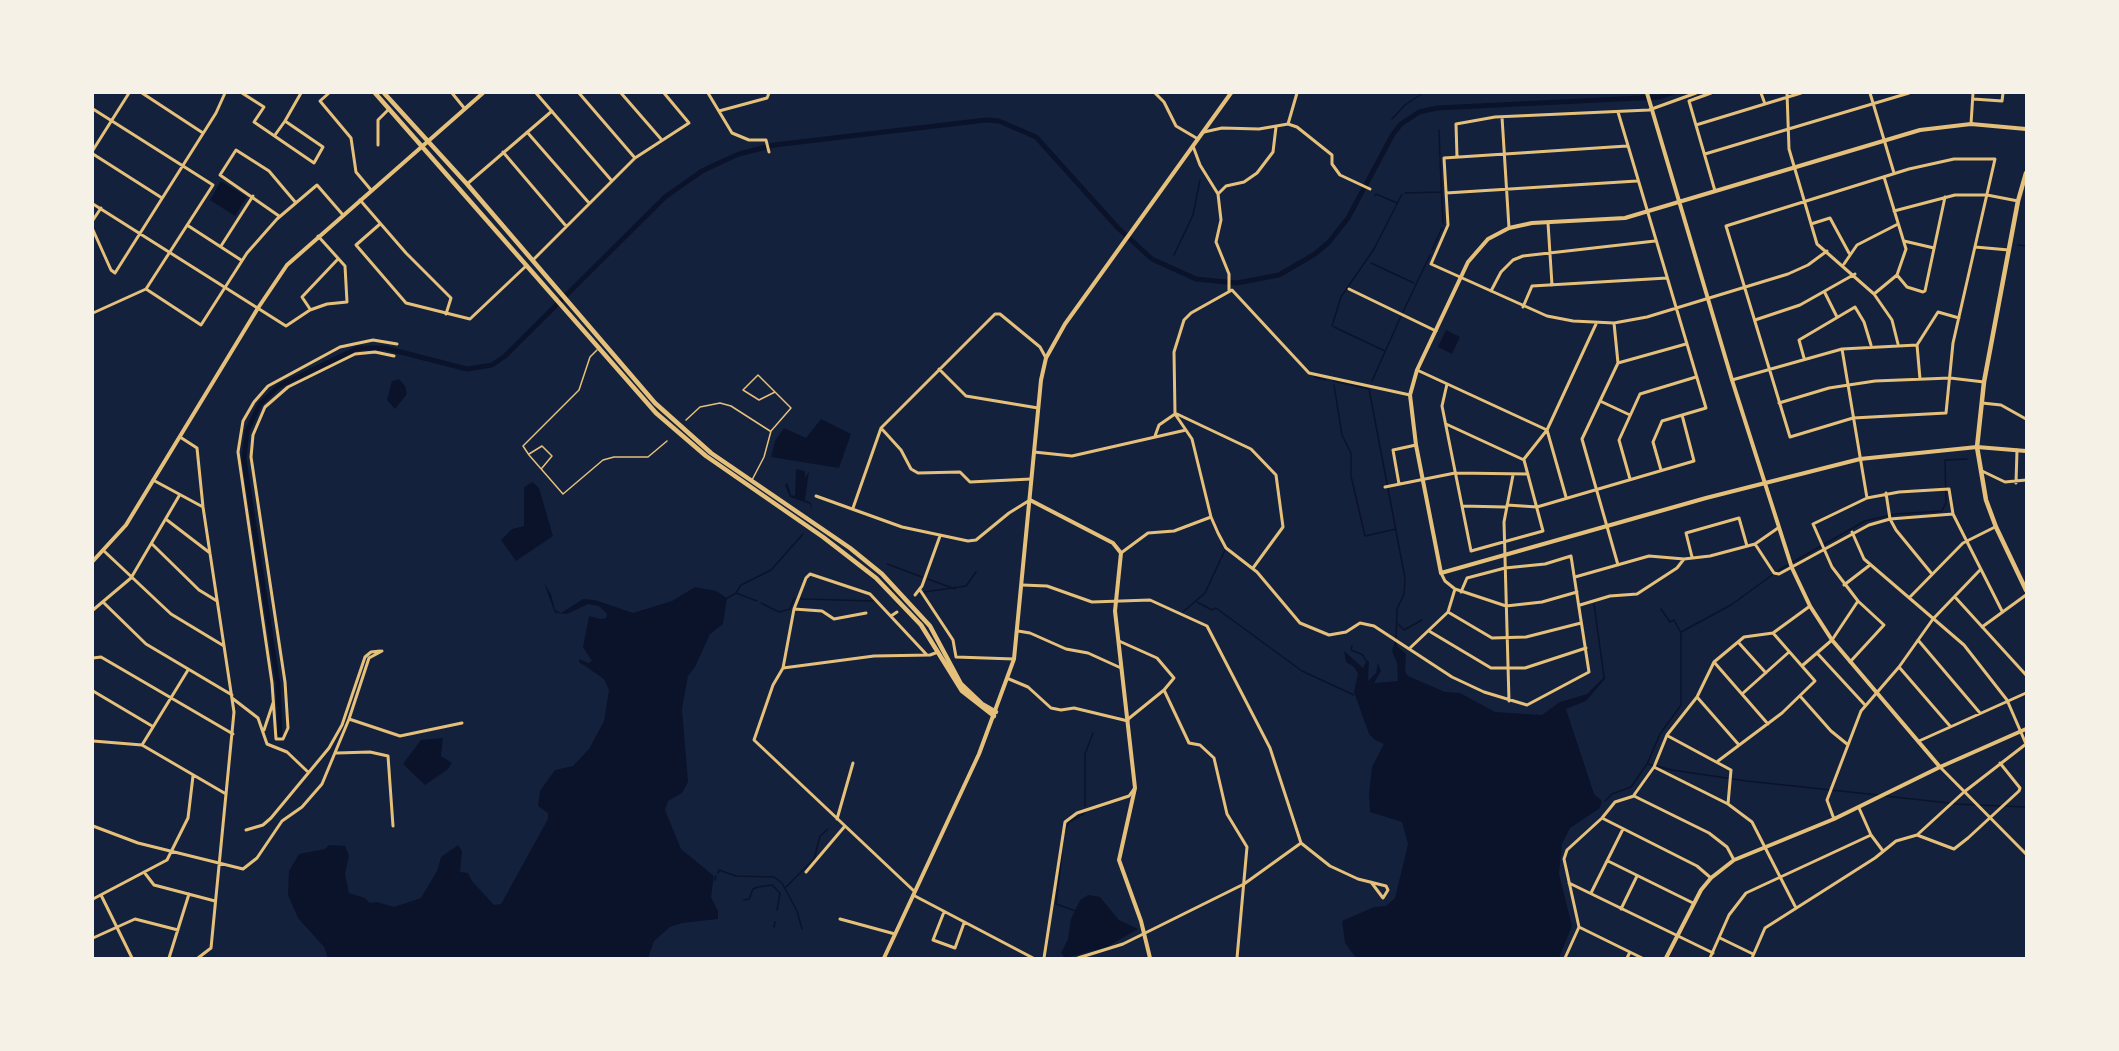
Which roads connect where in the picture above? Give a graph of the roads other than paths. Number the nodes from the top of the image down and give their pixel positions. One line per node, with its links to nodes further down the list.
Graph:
1 (129, 93): 42 (street)
2 (142, 93): 52 (street)
3 (218, 93): 29 (street)
4 (242, 93): 53 (street)
5 (301, 93): 43 (street)
6 (329, 93): 79 (street)
7 (375, 93): 36 (main road)
8 (384, 93): 57 (main road)
9 (452, 93): 37 (street)
10 (483, 93): 37 (street)
11 (536, 93): 38 (street)
12 (579, 93): 68 (street)
13 (621, 93): 56 (street)
14 (664, 93): 56 (street)
15 (708, 93): 39 (street)
16 (769, 93): 39 (street)
17 (1155, 93): 54 (street)
18 (1231, 93): 51 (street)
19 (1297, 93): 44 (street)
20 (1648, 93): 34 (street)
21 (1694, 93): 34 (street)
22 (1712, 93): 46 (street)
23 (1761, 93): 32 (street)
24 (1801, 93): 30 (street)
25 (1870, 93): 33 (street)
26 (1909, 93): 33 (street)
27 (1973, 93): 31 (street)
28 (2003, 93): 31 (street)
29 (224, 95): 52 (street)
30 (1787, 95): 32 (street); 49 (street)
31 (1972, 99): 45 (street)
32 (1765, 104): 46 (street)
33 (1874, 104): 49 (street); 55 (street)
34 (1652, 105): 40 (street); 89 (street)
35 (93, 109): 42 (street)
36 (389, 109): 58 (street); 59 (main road)
37 (465, 109): 57 (street)
38 (552, 111): 50 (street); 74 (street)
39 (719, 111): 64 (street)
40 (1618, 112): 41 (street); 61 (street)
41 (1502, 117): 65 (street); 67 (street)
42 (112, 121): 62 (street); 69 (street)
43 (285, 121): 53 (street); 53 (street)
44 (1288, 124): 47 (street); 78 (street)
45 (1971, 124): 48 (street); 55 (street)
46 (1696, 125): 66 (street)
47 (1276, 127): 51 (street); 83 (street)
48 (2026, 129)
49 (1786, 130): 66 (street); 70 (street)
50 (527, 132): 63 (street); 94 (street)
51 (1203, 132): 54 (street)
52 (204, 133): 69 (street)
53 (275, 135)
54 (1198, 139): 60 (street)
55 (1885, 139): 70 (street); 71 (street)
56 (661, 140): 68 (street)
57 (427, 141): 59 (street); 76 (main road)
58 (378, 145)
59 (422, 146): 79 (street); 125 (main road)
60 (1193, 146): 83 (street); 160 (street)
61 (1627, 146): 65 (street); 75 (street)
62 (93, 152): 87 (street)
63 (503, 152): 76 (street); 106 (street)
64 (769, 152)
65 (1504, 154): 67 (street); 80 (street)
66 (1705, 154): 81 (street)
67 (1457, 157): 82 (street)
68 (635, 159): 74 (street)
69 (183, 166): 87 (street); 105 (street)
70 (1794, 166): 81 (street); 90 (street)
71 (1894, 173): 73 (street); 84 (street)
72 (2026, 173): 77 (main road)
73 (1884, 177): 90 (street); 96 (street)
74 (612, 181): 94 (street)
75 (1637, 181): 80 (street); 97 (street)
76 (466, 184): 123 (main road)
77 (2024, 187): 91 (main road)
78 (1370, 189)
79 (371, 190): 88 (street)
80 (1506, 190): 82 (street); 107 (street)
81 (1715, 191): 89 (street)
82 (1446, 193): 128 (street)
83 (1218, 194): 135 (street)
84 (1987, 195): 86 (street); 91 (street); 114 (street)
85 (253, 196): 92 (street); 99 (street); 113 (street)
86 (1945, 197): 96 (street); 115 (street)
87 (162, 198): 109 (street)
88 (360, 200): 98 (street); 102 (street)
89 (1680, 201): 97 (street); 139 (street)
90 (1803, 201): 103 (street); 132 (street)
91 (2018, 201): 116 (main road)
92 (296, 203): 98 (street); 99 (street)
93 (93, 204): 95 (street)
94 (589, 204): 106 (street)
95 (101, 208): 100 (street); 109 (street)
96 (1894, 211): 104 (street)
97 (1647, 212): 101 (street); 111 (street)
98 (343, 215): 110 (street)
99 (280, 217): 122 (street)
100 (93, 220)
101 (1548, 223): 107 (street); 119 (street)
102 (380, 224): 145 (street); 145 (street)
103 (1811, 224): 117 (street); 120 (street)
104 (1898, 224): 112 (street); 120 (street)
105 (188, 225): 113 (street); 118 (street)
106 (567, 226): 123 (street)
107 (1509, 228): 128 (street)
108 (93, 230): 109 (street)
109 (139, 233): 118 (street)
110 (318, 236): 121 (street); 141 (street)
111 (1655, 241): 119 (street); 129 (street)
112 (1904, 242): 115 (street); 127 (street)
113 (221, 246): 122 (street)
114 (1976, 247): 116 (street); 147 (street)
115 (1934, 248): 127 (street)
116 (2009, 250): 170 (main road)
117 (1827, 251): 124 (street); 132 (street)
118 (170, 252): 131 (street); 134 (street)
119 (1550, 253): 130 (street); 136 (street)
120 (1849, 253): 124 (street)
121 (338, 259): 143 (street); 143 (street)
122 (242, 260): 131 (street)
123 (531, 261): 212 (main road)
124 (1844, 264): 126 (street)
125 (526, 266): 145 (street); 158 (main road)
126 (1855, 274): 137 (street); 138 (street)
127 (1897, 275): 138 (street)
128 (1461, 277): 136 (street); 151 (street)
129 (1666, 278): 130 (street); 142 (street)
130 (1552, 285): 140 (street)
131 (225, 287): 134 (street); 141 (street)
132 (1745, 288): 139 (street); 148 (street)
133 (1349, 289): 151 (street)
134 (146, 290): 144 (street)
135 (1229, 290)
136 (1491, 291): 140 (street)
137 (1825, 293): 146 (street); 148 (street)
138 (1874, 294): 154 (street)
139 (1708, 298): 142 (street); 169 (street)
140 (1523, 307): 150 (street)
141 (258, 308): 143 (street); 190 (street)
142 (1677, 308): 149 (street); 153 (street)
143 (310, 310)
144 (93, 314)
145 (446, 314)
146 (1837, 317): 155 (street); 161 (street)
147 (1959, 318): 156 (street); 167 (street)
148 (1755, 320): 163 (street)
149 (1614, 323): 150 (street); 162 (street)
150 (1596, 324): 188 (street)
151 (1436, 331): 165 (street)
152 (397, 344): 326 (street)
153 (1686, 344): 162 (street); 166 (street)
154 (1898, 344): 155 (street); 156 (street)
155 (1871, 345): 157 (street)
156 (1917, 345): 168 (street)
157 (1842, 349): 161 (street); 172 (street)
158 (598, 350): 198 (lane); 299 (main road)
159 (394, 356): 326 (street)
160 (1046, 358): 164 (street); 178 (street)
161 (1804, 358): 163 (street)
162 (1618, 363): 175 (street)
163 (1769, 368): 169 (street); 176 (street)
164 (939, 369): 178 (street); 186 (street)
165 (1417, 370): 171 (street); 174 (street)
166 (1696, 377): 180 (street); 181 (street)
167 (1950, 378): 168 (street); 170 (street); 182 (street)
168 (1920, 379): 172 (street)
169 (1732, 380): 213 (street)
170 (1984, 382): 177 (main road)
171 (1446, 384): 185 (street); 188 (street)
172 (1847, 384): 176 (street); 182 (street)
173 (775, 392): 173 (lane); 189 (lane)
174 (1410, 395): 179 (street); 193 (street)
175 (1600, 401): 181 (street); 217 (street)
176 (1779, 403): 182 (street)
177 (1982, 403): 183 (street); 194 (main road)
178 (1038, 408): 197 (street)
179 (1175, 414): 187 (street); 191 (street); 252 (street)
180 (1682, 415): 202 (street); 202 (street)
181 (1630, 416): 209 (street)
182 (1853, 418): 199 (street)
183 (2026, 419)
184 (686, 420): 189 (lane)
185 (1446, 424): 200 (street); 204 (street)
186 (881, 428): 207 (street); 228 (street)
187 (1186, 430): 191 (street); 230 (street)
188 (1547, 430): 200 (street); 221 (street)
189 (771, 431): 212 (lane)
190 (180, 437): 210 (street); 226 (street)
191 (1154, 437): 197 (street)
192 (667, 441): 201 (lane)
193 (1416, 445): 208 (street); 215 (street)
194 (1977, 447): 195 (street); 199 (street); 203 (main road)
195 (2017, 450): 196 (street); 214 (street)
196 (2026, 451)
197 (1034, 453): 207 (street)
198 (529, 455): 201 (lane); 201 (lane)
199 (1860, 459): 213 (street); 222 (street)
200 (1524, 460): 206 (street)
201 (541, 469)
202 (1661, 470): 209 (street)
203 (1982, 471): 214 (street); 234 (main road)
204 (1455, 473): 205 (street); 208 (street); 224 (street)
205 (1513, 474): 206 (street); 225 (street)
206 (1528, 474): 227 (street)
207 (1032, 479): 223 (street)
208 (1423, 479): 215 (street); 256 (street)
209 (1630, 479): 217 (street)
210 (153, 480): 220 (street); 244 (street)
211 (2026, 480): 214 (street)
212 (752, 481): 330 (main road)
213 (1764, 482): 233 (street); 235 (street)
214 (2016, 483)
215 (1399, 484): 216 (street)
216 (1387, 486)
217 (1596, 489): 221 (street); 233 (street)
218 (1886, 493): 222 (street); 229 (street); 231 (street)
219 (816, 495): 228 (street)
220 (180, 496): 226 (street); 232 (street)
221 (1566, 497): 227 (street)
222 (1867, 498): 243 (street)
223 (1030, 500): 237 (street); 246 (street); 260 (street)
224 (1462, 506): 225 (street); 239 (street)
225 (1506, 506): 227 (street); 239 (street)
226 (202, 507): 245 (street)
227 (1537, 507): 239 (street)
228 (853, 508): 237 (street)
229 (1953, 514): 231 (street); 238 (street)
230 (1211, 518): 246 (street); 252 (street)
231 (1890, 519): 236 (street); 257 (street)
232 (166, 520): 240 (street); 245 (street)
233 (1607, 527): 250 (street); 256 (street)
234 (1996, 527): 238 (street); 264 (main road)
235 (1778, 528): 241 (street); 254 (street)
236 (1852, 532): 243 (street); 251 (street)
237 (940, 536): 262 (street)
238 (1966, 540): 255 (street); 257 (street)
239 (1505, 542): 253 (street)
240 (152, 544): 259 (street); 272 (street)
241 (1755, 544): 242 (street); 254 (street)
242 (1747, 546): 247 (street); 247 (street)
243 (1822, 549): 254 (street); 261 (street)
244 (104, 551): 249 (street); 259 (street)
245 (210, 553): 272 (street)
246 (1121, 553): 271 (street)
247 (1692, 557): 248 (street)
248 (1684, 559): 250 (street); 275 (street)
249 (93, 561)
250 (1618, 565): 258 (street)
251 (1870, 565): 261 (street); 269 (street)
252 (1253, 568): 297 (street)
253 (1505, 568): 258 (street); 265 (street); 276 (street)
254 (1792, 568): 277 (street)
255 (1980, 570): 270 (street); 280 (street)
256 (1441, 573): 263 (street)
257 (1932, 574): 269 (street)
258 (1575, 577): 266 (street)
259 (131, 578): 274 (street); 296 (street)
260 (1022, 585): 271 (street); 288 (street)
261 (1844, 585): 273 (street)
262 (920, 590): 268 (street); 304 (street)
263 (1455, 590): 265 (street); 282 (street)
264 (2026, 590)
265 (1461, 592): 276 (street)
266 (1577, 592): 275 (street); 276 (street)
267 (2026, 594): 280 (street)
268 (915, 595)
269 (1910, 597): 285 (street)
270 (1955, 597): 285 (street); 287 (street)
271 (1115, 601): 294 (street); 372 (street)
272 (217, 602): 296 (street)
273 (1858, 602): 292 (street); 306 (street)
274 (104, 603): 279 (street); 312 (street)
275 (1580, 605): 286 (street)
276 (1506, 606): 291 (street)
277 (1810, 606): 290 (street); 292 (street)
278 (794, 609): 283 (street); 284 (street); 309 (street)
279 (93, 610)
280 (2002, 611): 287 (street)
281 (897, 612): 284 (street)
282 (1448, 612): 289 (street); 291 (street)
283 (866, 613)
284 (891, 616): 302 (street)
285 (1933, 619): 293 (street); 325 (street)
286 (1582, 622): 291 (street); 298 (street)
287 (1982, 627): 314 (street)
288 (1018, 631): 304 (street); 310 (street)
289 (1429, 631): 297 (street); 311 (street)
290 (1773, 633): 295 (street); 300 (street)
291 (1508, 637): 311 (street)
292 (1832, 640): 301 (street); 306 (street)
293 (1918, 640): 308 (street); 329 (street)
294 (1119, 641): 310 (street); 316 (street)
295 (1738, 642): 305 (street); 313 (street)
296 (224, 646): 321 (street)
297 (1410, 648): 327 (street)
298 (1586, 648): 311 (street); 327 (street)
299 (938, 652): 302 (street); 330 (main road)
300 (1790, 652): 307 (street); 313 (street)
301 (1817, 653): 307 (street); 328 (street)
302 (927, 655): 309 (street)
303 (93, 658): 324 (street)
304 (1014, 659): 315 (street)
305 (1714, 662): 320 (street); 323 (street)
306 (1850, 662): 318 (street)
307 (1802, 666): 322 (street)
308 (1899, 667): 318 (street); 336 (street)
309 (783, 668): 363 (street)
310 (1121, 668): 332 (street)
311 (1509, 668): 327 (street)
312 (188, 669): 321 (street); 324 (street)
313 (1766, 673): 320 (street)
314 (2026, 675)
315 (1009, 679): 330 (street); 332 (street)
316 (1164, 690): 332 (street); 387 (street)
317 (93, 691): 335 (street)
318 (1876, 692): 328 (street); 342 (street)
319 (2026, 693): 325 (street)
320 (1742, 694): 334 (street)
321 (232, 696): 337 (street); 339 (street)
322 (1800, 696): 334 (street); 343 (street)
323 (1696, 697): 340 (street); 346 (street)
324 (170, 699): 335 (street); 339 (street)
325 (2007, 700): 329 (street); 338 (street)
326 (273, 701): 337 (street)
327 (1509, 701)
328 (1865, 705): 343 (street)
329 (1980, 713): 336 (street)
330 (995, 714): 388 (street)
331 (349, 719): 333 (street); 347 (street); 353 (street)
332 (1127, 720): 355 (street)
333 (462, 723)
334 (1768, 724): 346 (street)
335 (152, 726): 345 (street)
336 (1950, 726): 342 (street)
337 (264, 730): 353 (street)
338 (2024, 731): 344 (street); 352 (street)
339 (233, 734): 357 (street)
340 (1667, 735): 348 (street); 351 (street)
341 (93, 741): 345 (street)
342 (1919, 741): 352 (street)
343 (1846, 744): 364 (street)
344 (2026, 744): 350 (street)
345 (142, 745): 354 (street)
346 (1739, 746): 348 (street)
347 (337, 753): 366 (street); 379 (street)
348 (1719, 761): 359 (street)
349 (853, 764): 363 (street)
350 (2000, 764): 356 (street); 361 (street)
351 (1654, 767): 358 (street); 359 (street)
352 (1940, 767): 356 (street); 360 (street)
353 (308, 773): 369 (street)
354 (193, 776): 357 (street); 375 (street)
355 (1135, 788): 403 (street); 417 (street)
356 (1964, 792): 361 (street); 370 (street)
357 (226, 794): 379 (street)
358 (1634, 796): 362 (street); 377 (street)
359 (1728, 804): 373 (street)
360 (1859, 808): 364 (street); 371 (street)
361 (1990, 817): 370 (street); 376 (street)
362 (1602, 818): 368 (street); 386 (street)
363 (837, 819): 367 (street)
364 (1834, 819): 373 (street)
365 (93, 826): 375 (street)
366 (393, 826)
367 (845, 826): 381 (street); 388 (street)
368 (1623, 829): 378 (street); 384 (street)
369 (246, 830)
370 (1917, 834): 374 (street)
371 (1872, 835): 374 (street); 383 (street)
372 (1301, 843): 385 (street); 387 (street)
373 (1766, 847): 377 (street); 383 (street)
374 (1883, 851): 395 (street)
375 (172, 852): 379 (street); 380 (street)
376 (2026, 854)
377 (1734, 860): 384 (street)
378 (1608, 861): 382 (street); 389 (street)
379 (219, 864): 393 (street)
380 (144, 871): 390 (street); 391 (street)
381 (806, 872)
382 (1637, 876): 394 (street); 396 (street)
383 (1780, 876): 395 (street); 407 (street)
384 (1710, 878): 394 (street)
385 (1371, 882): 385 (street)
386 (1569, 883): 389 (street); 401 (street)
387 (1244, 884): 403 (street); 420 (street)
388 (914, 893): 397 (street); 404 (street)
389 (1591, 893): 396 (street)
390 (189, 894): 393 (street); 402 (street)
391 (101, 895): 392 (street); 400 (street)
392 (93, 899)
393 (215, 901): 414 (street)
394 (1693, 903): 405 (street)
395 (1796, 908): 410 (street)
396 (1621, 909): 405 (street)
397 (944, 912): 399 (street); 399 (street)
398 (840, 919): 404 (street)
399 (964, 923): 416 (street)
400 (116, 927): 402 (street); 406 (street); 411 (street)
401 (1578, 927): 408 (street); 421 (street)
402 (177, 930): 413 (street)
403 (1144, 932): 418 (street); 419 (street)
404 (895, 934): 415 (street)
405 (1677, 936): 409 (street); 424 (street)
406 (93, 938)
407 (1720, 938): 409 (street); 410 (street)
408 (1630, 952): 422 (street); 423 (street)
409 (1713, 953): 425 (street)
410 (1753, 956)
411 (131, 957): 412 (street)
412 (125, 958)
413 (169, 958)
414 (198, 958)
415 (884, 958)
416 (1033, 958)
417 (1044, 958)
418 (1078, 958)
419 (1150, 958)
420 (1237, 958)
421 (1565, 958)
422 (1627, 958)
423 (1642, 958)
424 (1666, 958)
425 (1710, 958)

